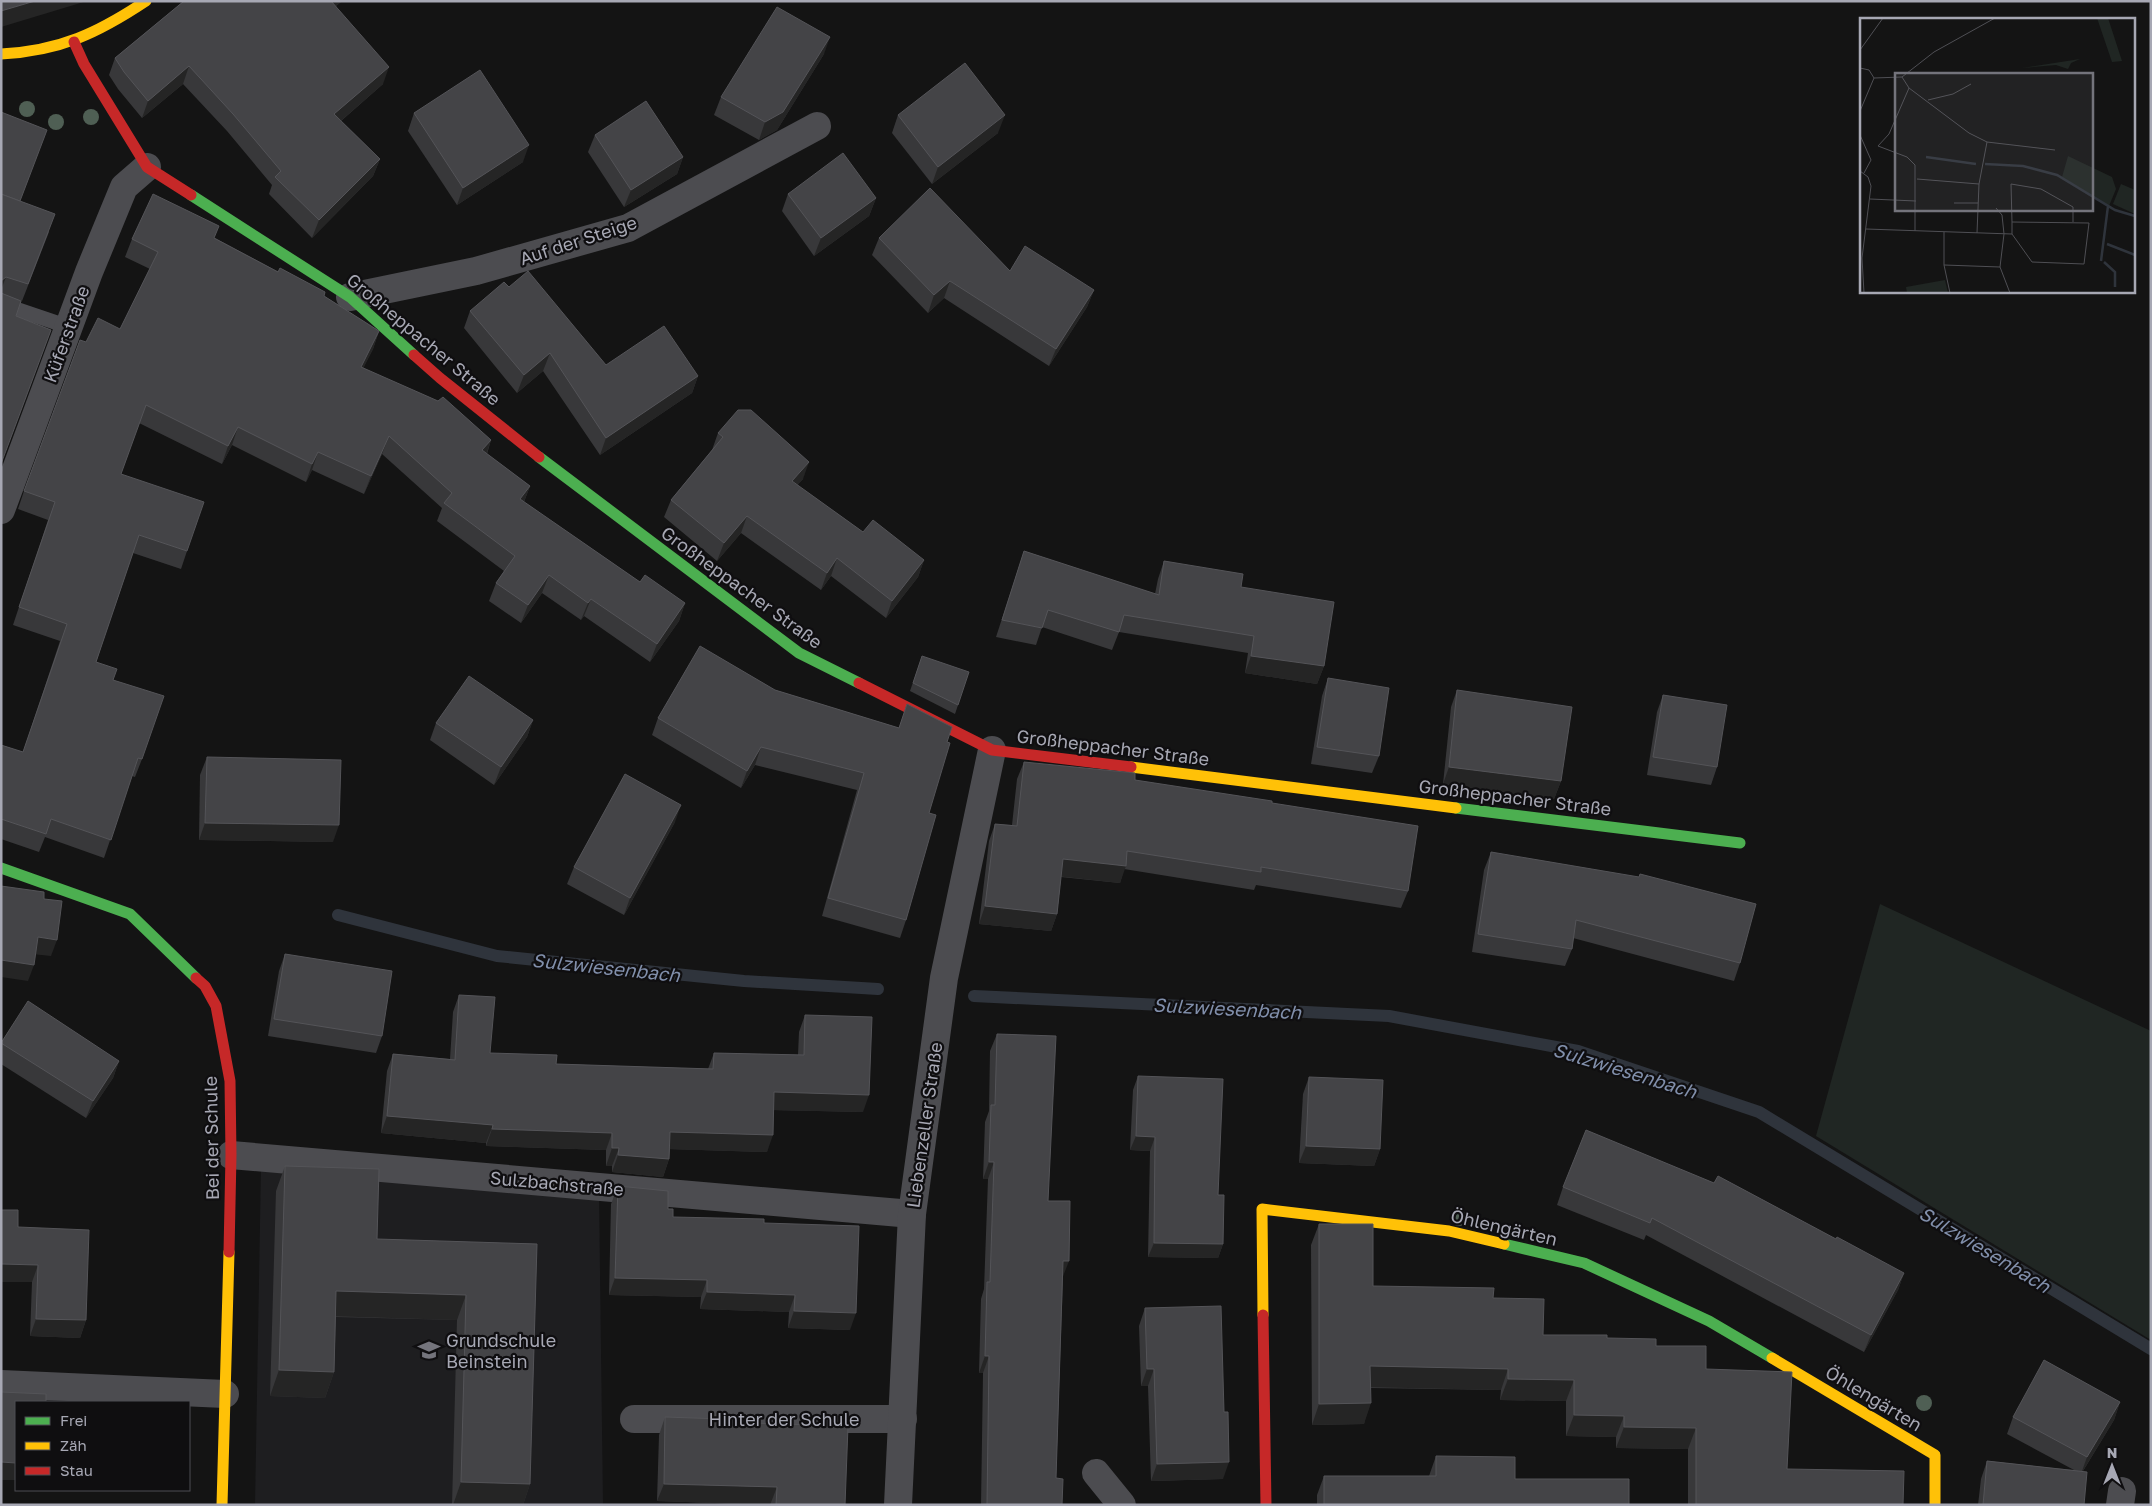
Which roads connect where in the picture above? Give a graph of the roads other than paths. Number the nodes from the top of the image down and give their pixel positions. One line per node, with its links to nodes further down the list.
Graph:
1 (146, 1): 2 (street)
2 (74, 42): 3 (street); 5 (street, Großheppacher Straße)
3 (1, 54)
4 (817, 126): 6 (street, Auf der Steige)
5 (147, 167): 6 (street, Großheppacher Straße); 8 (street, Küferstraße)
6 (350, 297): 10 (street, Großheppacher Straße)
7 (1, 304): 8 (lane)
8 (69, 327): 9 (street, Küferstraße)
9 (1, 510)
10 (992, 750): 11 (street, Großheppacher Straße); 14 (street, Liebenzeller Straße)
11 (1740, 842)
12 (1, 868): 13 (street, Bei der Schule)
13 (231, 1155): 14 (street, Sulzbachstraße); 16 (street, Bei der Schule)
14 (912, 1214): 18 (street, Liebenzeller Straße)
15 (1, 1384): 16 (street)
16 (225, 1394): 20 (street, Bei der Schule)
17 (634, 1419): 18 (street, Hinter der Schule)
18 (903, 1420): 21 (street, Liebenzeller Straße)
19 (1096, 1473): 22 (street)
20 (222, 1505)
21 (898, 1505)
22 (1122, 1505)
23 (1266, 1505): 24 (street, Öhlengärten)
24 (1935, 1505)

